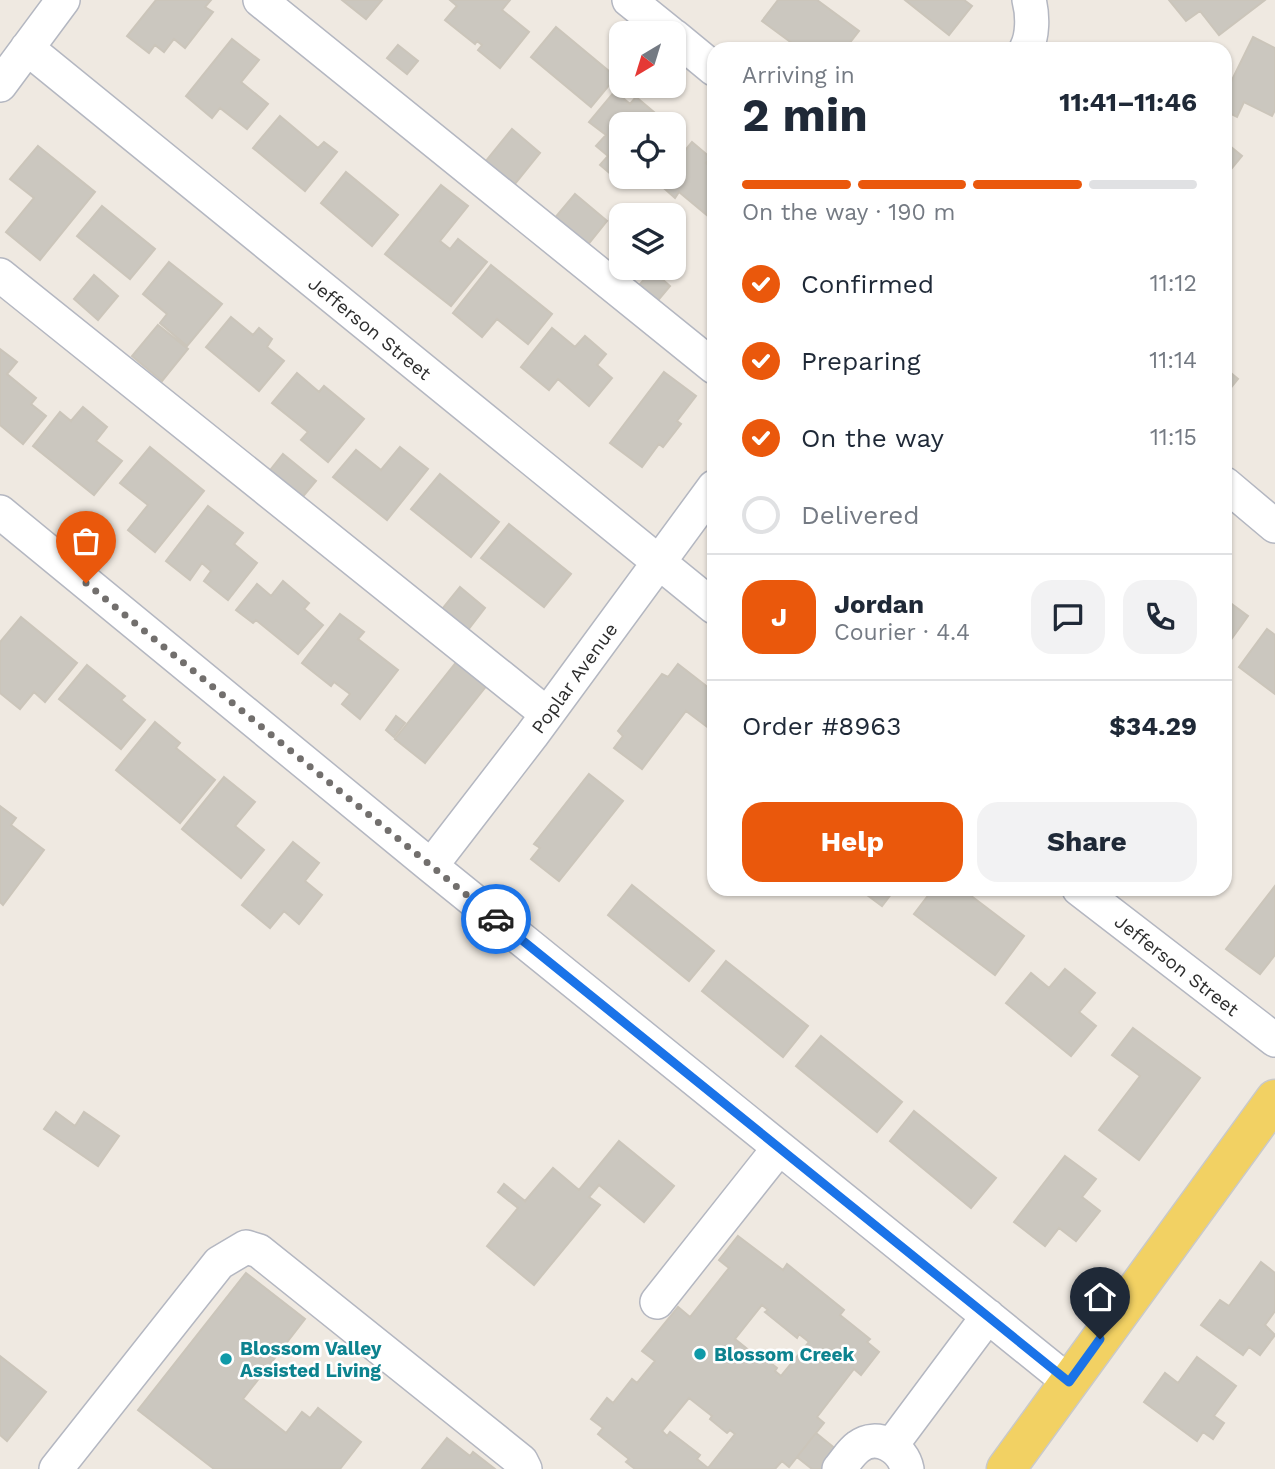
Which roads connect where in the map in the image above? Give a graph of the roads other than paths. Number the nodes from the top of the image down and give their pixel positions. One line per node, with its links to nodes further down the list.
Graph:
1 (63, 0): 8 (street)
2 (260, 0): 12 (street)
3 (629, 0): 5 (street)
4 (1029, 0): 6 (street)
5 (655, 21)
6 (1035, 42)
7 (686, 46): 9 (street)
8 (27, 48): 10 (street); 17 (street, Jefferson Street)
9 (707, 63)
10 (0, 85)
11 (0, 275): 19 (street)
12 (707, 361)
13 (1232, 490): 16 (street)
14 (707, 497): 17 (street, Poplar Avenue)
15 (0, 512): 20 (street)
16 (1275, 526)
17 (658, 564): 18 (street, Jefferson Street); 19 (street, Poplar Avenue)
18 (707, 602)
19 (547, 714): 20 (street, Poplar Avenue)
20 (431, 866): 24 (street)
21 (1088, 896): 22 (street, Jefferson Street)
22 (1275, 1040)
23 (1275, 1099): 27 (main road)
24 (779, 1148): 25 (street); 26 (street)
25 (657, 1301)
26 (988, 1316): 27 (street); 28 (street)
27 (1069, 1382): 32 (main road)
28 (899, 1457): 31 (street)
29 (56, 1469): 30 (street)
30 (525, 1469)
31 (839, 1469)
32 (1006, 1469)

